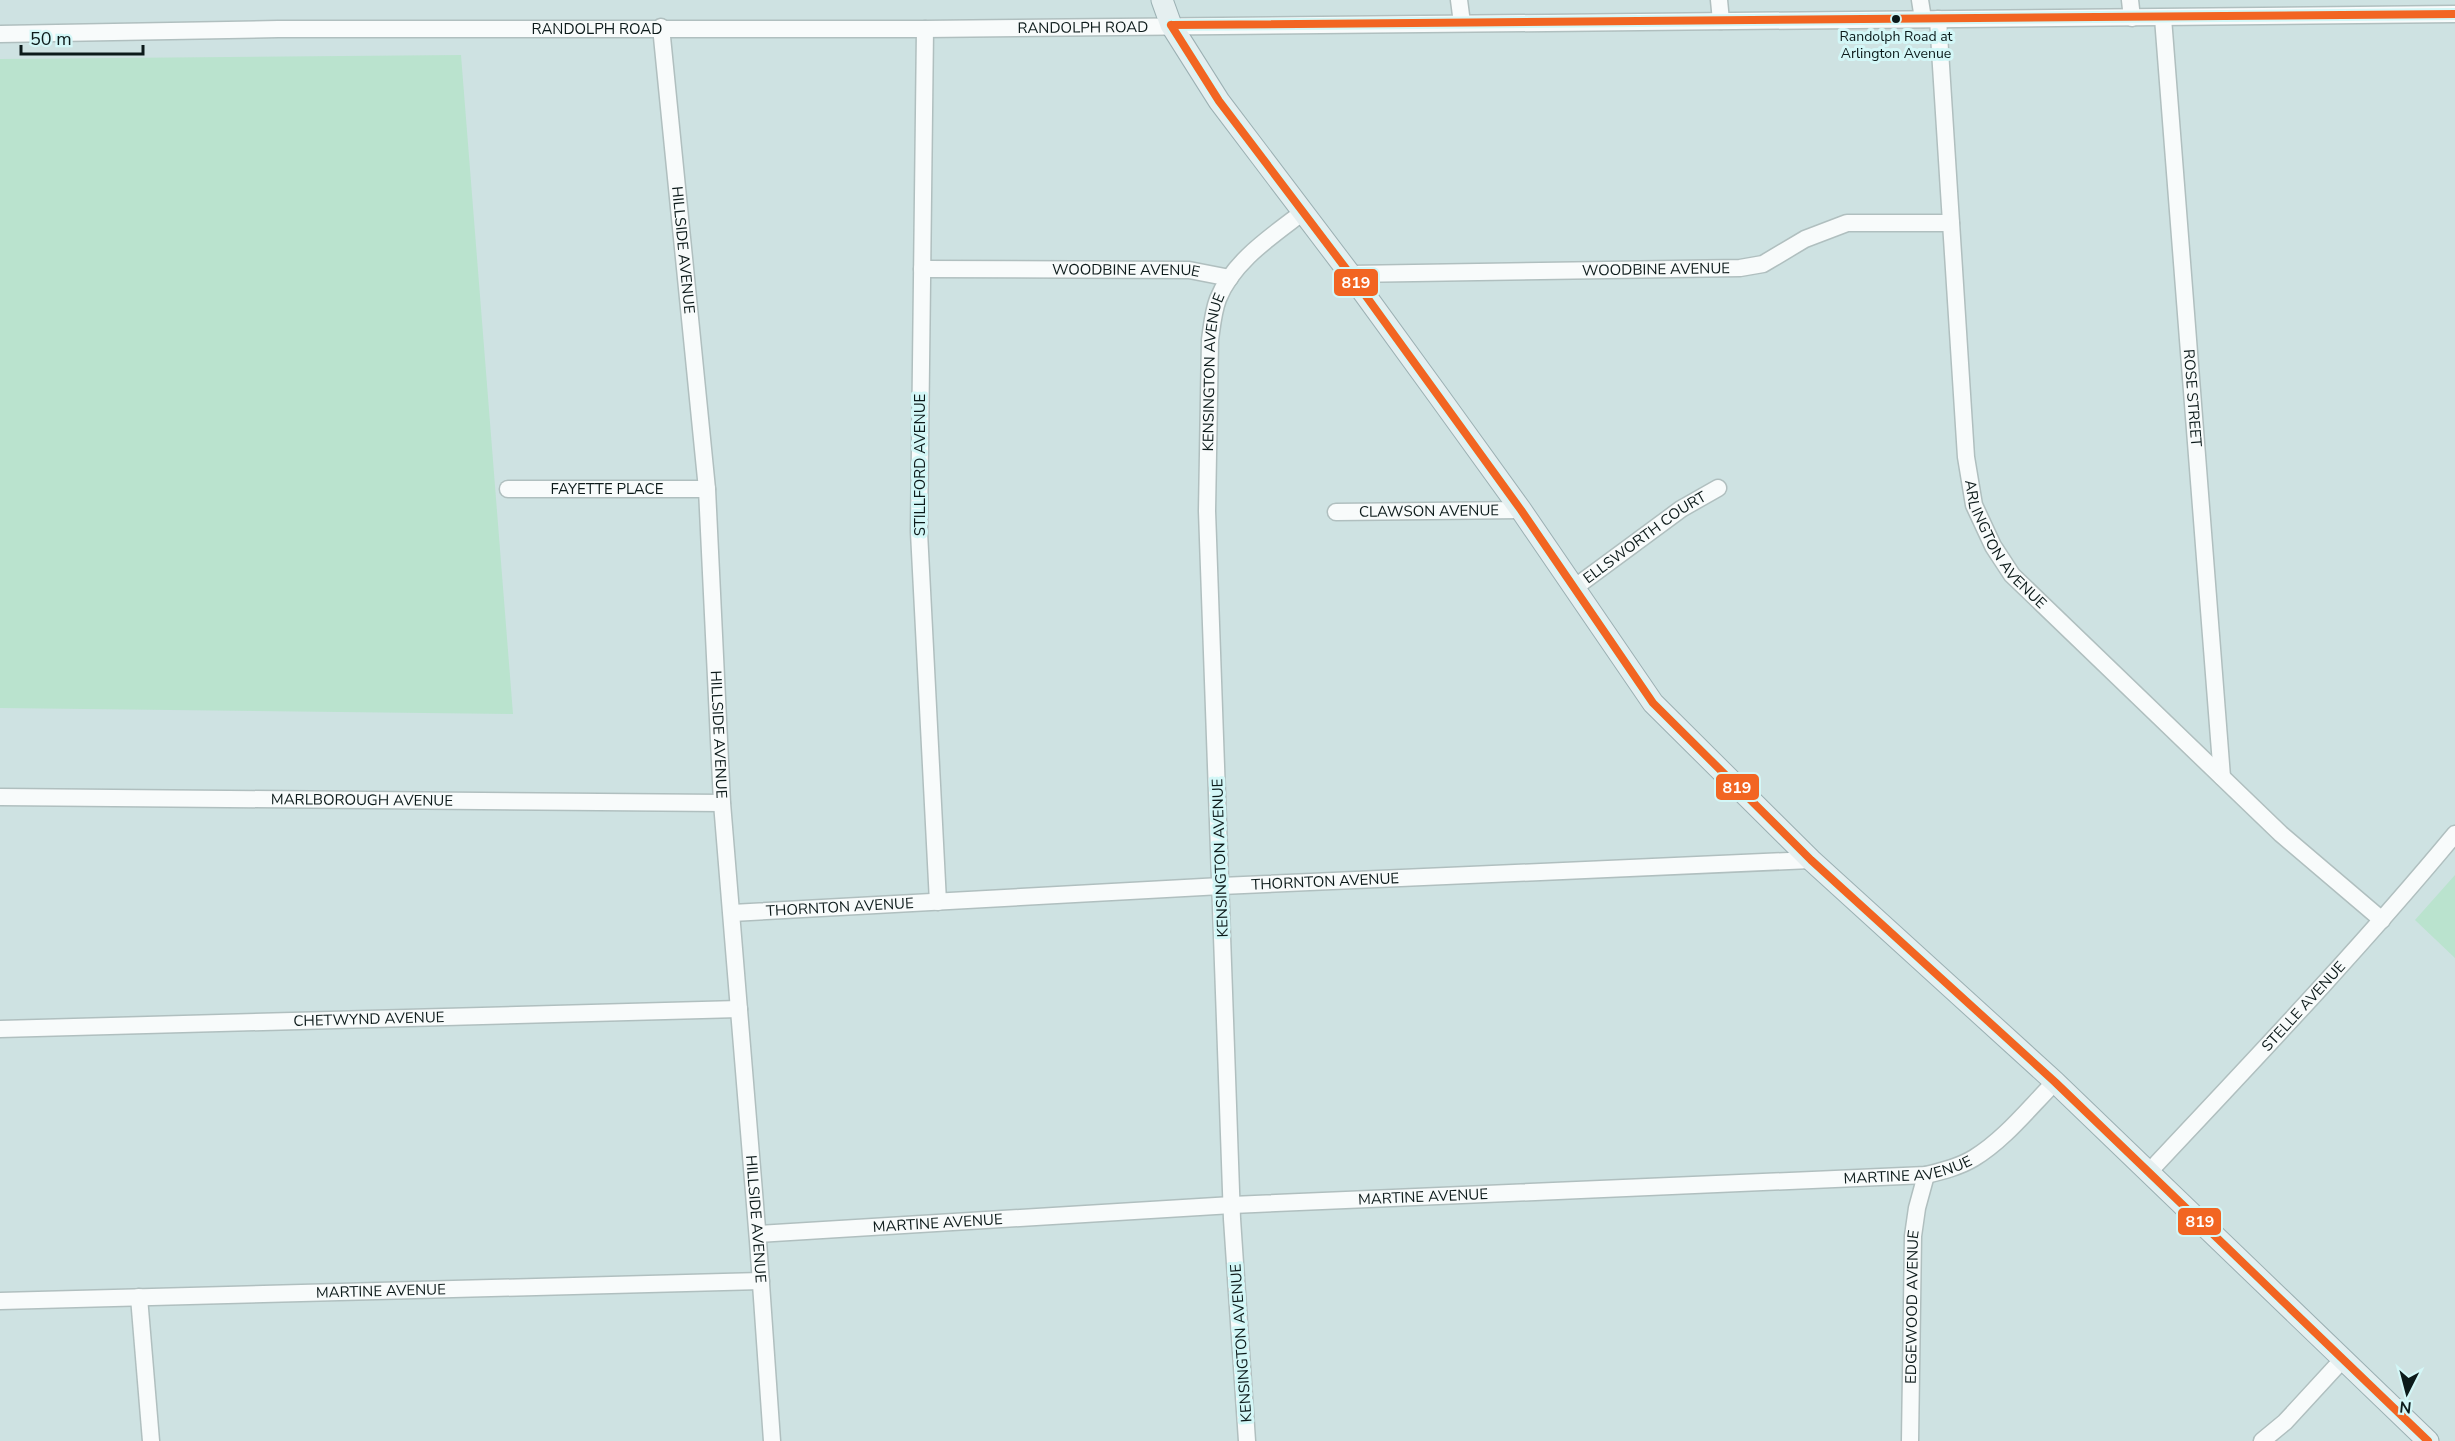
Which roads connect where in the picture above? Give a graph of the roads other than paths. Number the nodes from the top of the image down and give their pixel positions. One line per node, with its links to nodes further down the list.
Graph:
1 (1162, 0): 12 (main road)
2 (1459, 0): 11 (street)
3 (1719, 0): 10 (street)
4 (1920, 0): 9 (street, ARLINGTON AVENUE)
5 (2130, 0): 7 (street)
6 (2455, 14): 8 (street, RANDOLPH ROAD)
7 (2132, 18): 8 (street, RANDOLPH ROAD); 9 (street, RANDOLPH ROAD)
8 (2163, 18): 27 (street, ROSE STREET)
9 (1930, 19): 10 (street, RANDOLPH ROAD); 17 (street, ARLINGTON AVENUE)
10 (1721, 21): 11 (street, RANDOLPH ROAD)
11 (1462, 22): 12 (street, RANDOLPH ROAD)
12 (1171, 25): 14 (street, RANDOLPH ROAD); 16 (main road)
13 (661, 27): 14 (street, RANDOLPH ROAD); 15 (street, RANDOLPH ROAD); 23 (street, HILLSIDE AVENUE)
14 (925, 29): 18 (street, STILLFORD AVENUE)
15 (0, 34)
16 (1303, 212): 19 (main road); 20 (street)
17 (1951, 223): 19 (street, WOODBINE AVENUE); 27 (street, ARLINGTON AVENUE)
18 (922, 269): 20 (street, WOODBINE AVENUE); 33 (street, STILLFORD AVENUE)
19 (1350, 273): 24 (main road)
20 (1230, 278): 32 (street, KENSINGTON AVENUE)
21 (1718, 488): 26 (street, ELLSWORTH COURT)
22 (508, 489): 23 (street, FAYETTE PLACE)
23 (707, 489): 29 (street, HILLSIDE AVENUE)
24 (1521, 510): 25 (street, CLAWSON AVENUE); 26 (main road)
25 (1336, 512)
26 (1574, 588): 31 (main road)
27 (2222, 777): 35 (street, ARLINGTON AVENUE)
28 (0, 797): 29 (street, MARLBOROUGH AVENUE)
29 (722, 803): 34 (street, HILLSIDE AVENUE)
30 (2455, 834): 35 (street, STELLE AVENUE)
31 (1811, 860): 32 (street, THORNTON AVENUE); 38 (main road)
32 (1221, 886): 33 (street, THORNTON AVENUE); 41 (street, KENSINGTON AVENUE)
33 (938, 902): 34 (street, THORNTON AVENUE)
34 (732, 913): 36 (street, HILLSIDE AVENUE)
35 (2382, 920): 39 (street, STELLE AVENUE)
36 (739, 1009): 37 (street, CHETWYND AVENUE); 42 (street, HILLSIDE AVENUE)
37 (0, 1029)
38 (2055, 1082): 39 (main road); 40 (street, MARTINE AVENUE)
39 (2148, 1173): 46 (main road)
40 (1926, 1175): 41 (street, MARTINE AVENUE); 50 (street, EDGEWOOD AVENUE)
41 (1232, 1205): 42 (street, MARTINE AVENUE); 49 (street, KENSINGTON AVENUE)
42 (758, 1234): 43 (street, HILLSIDE AVENUE)
43 (761, 1281): 44 (street, MARTINE AVENUE); 48 (street, HILLSIDE AVENUE)
44 (139, 1297): 45 (street, MARTINE AVENUE); 47 (street)
45 (0, 1301)
46 (2343, 1359): 51 (street); 52 (main road)
47 (151, 1441)
48 (771, 1441)
49 (1247, 1441)
50 (1910, 1441)
51 (2262, 1441)
52 (2428, 1441)

